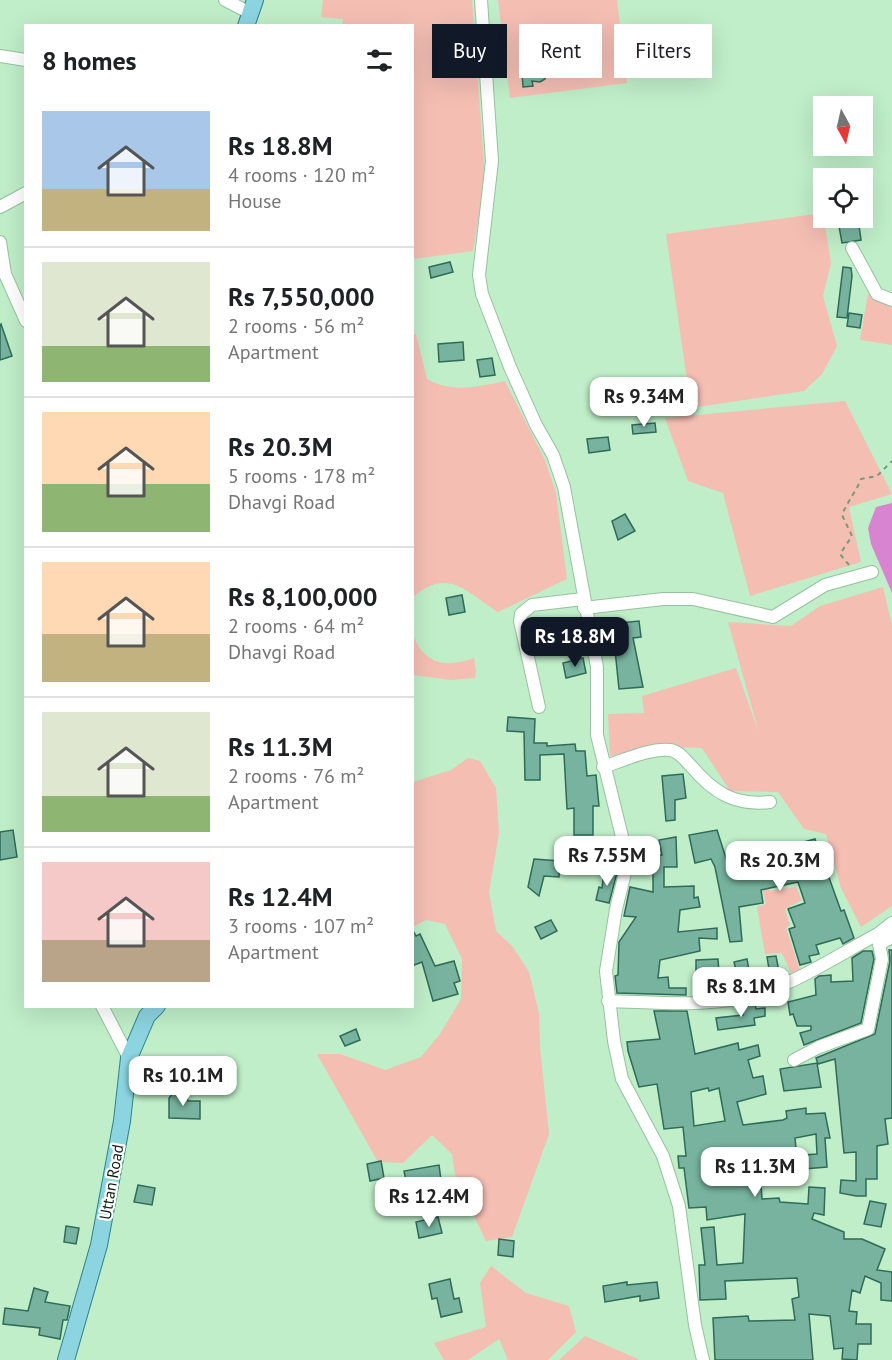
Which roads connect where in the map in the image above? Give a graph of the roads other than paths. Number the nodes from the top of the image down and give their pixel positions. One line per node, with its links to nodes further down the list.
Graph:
1 (225, 0): 3 (street)
2 (481, 0): 13 (street)
3 (250, 13)
4 (0, 56): 5 (street)
5 (24, 60)
6 (24, 194): 7 (street)
7 (0, 207)
8 (0, 242): 11 (street)
9 (852, 248): 10 (street)
10 (892, 300)
11 (24, 317)
12 (872, 572): 13 (street)
13 (584, 604): 14 (street); 15 (street)
14 (539, 707)
15 (603, 767): 16 (street); 18 (street)
16 (770, 802)
17 (891, 924): 18 (street); 22 (street)
18 (608, 1001): 24 (street)
19 (103, 1008): 21 (street)
20 (155, 1008): 21 (main road, Uttan Road)
21 (129, 1058): 23 (main road, Uttan Road)
22 (794, 1060)
23 (66, 1360)
24 (703, 1360)

